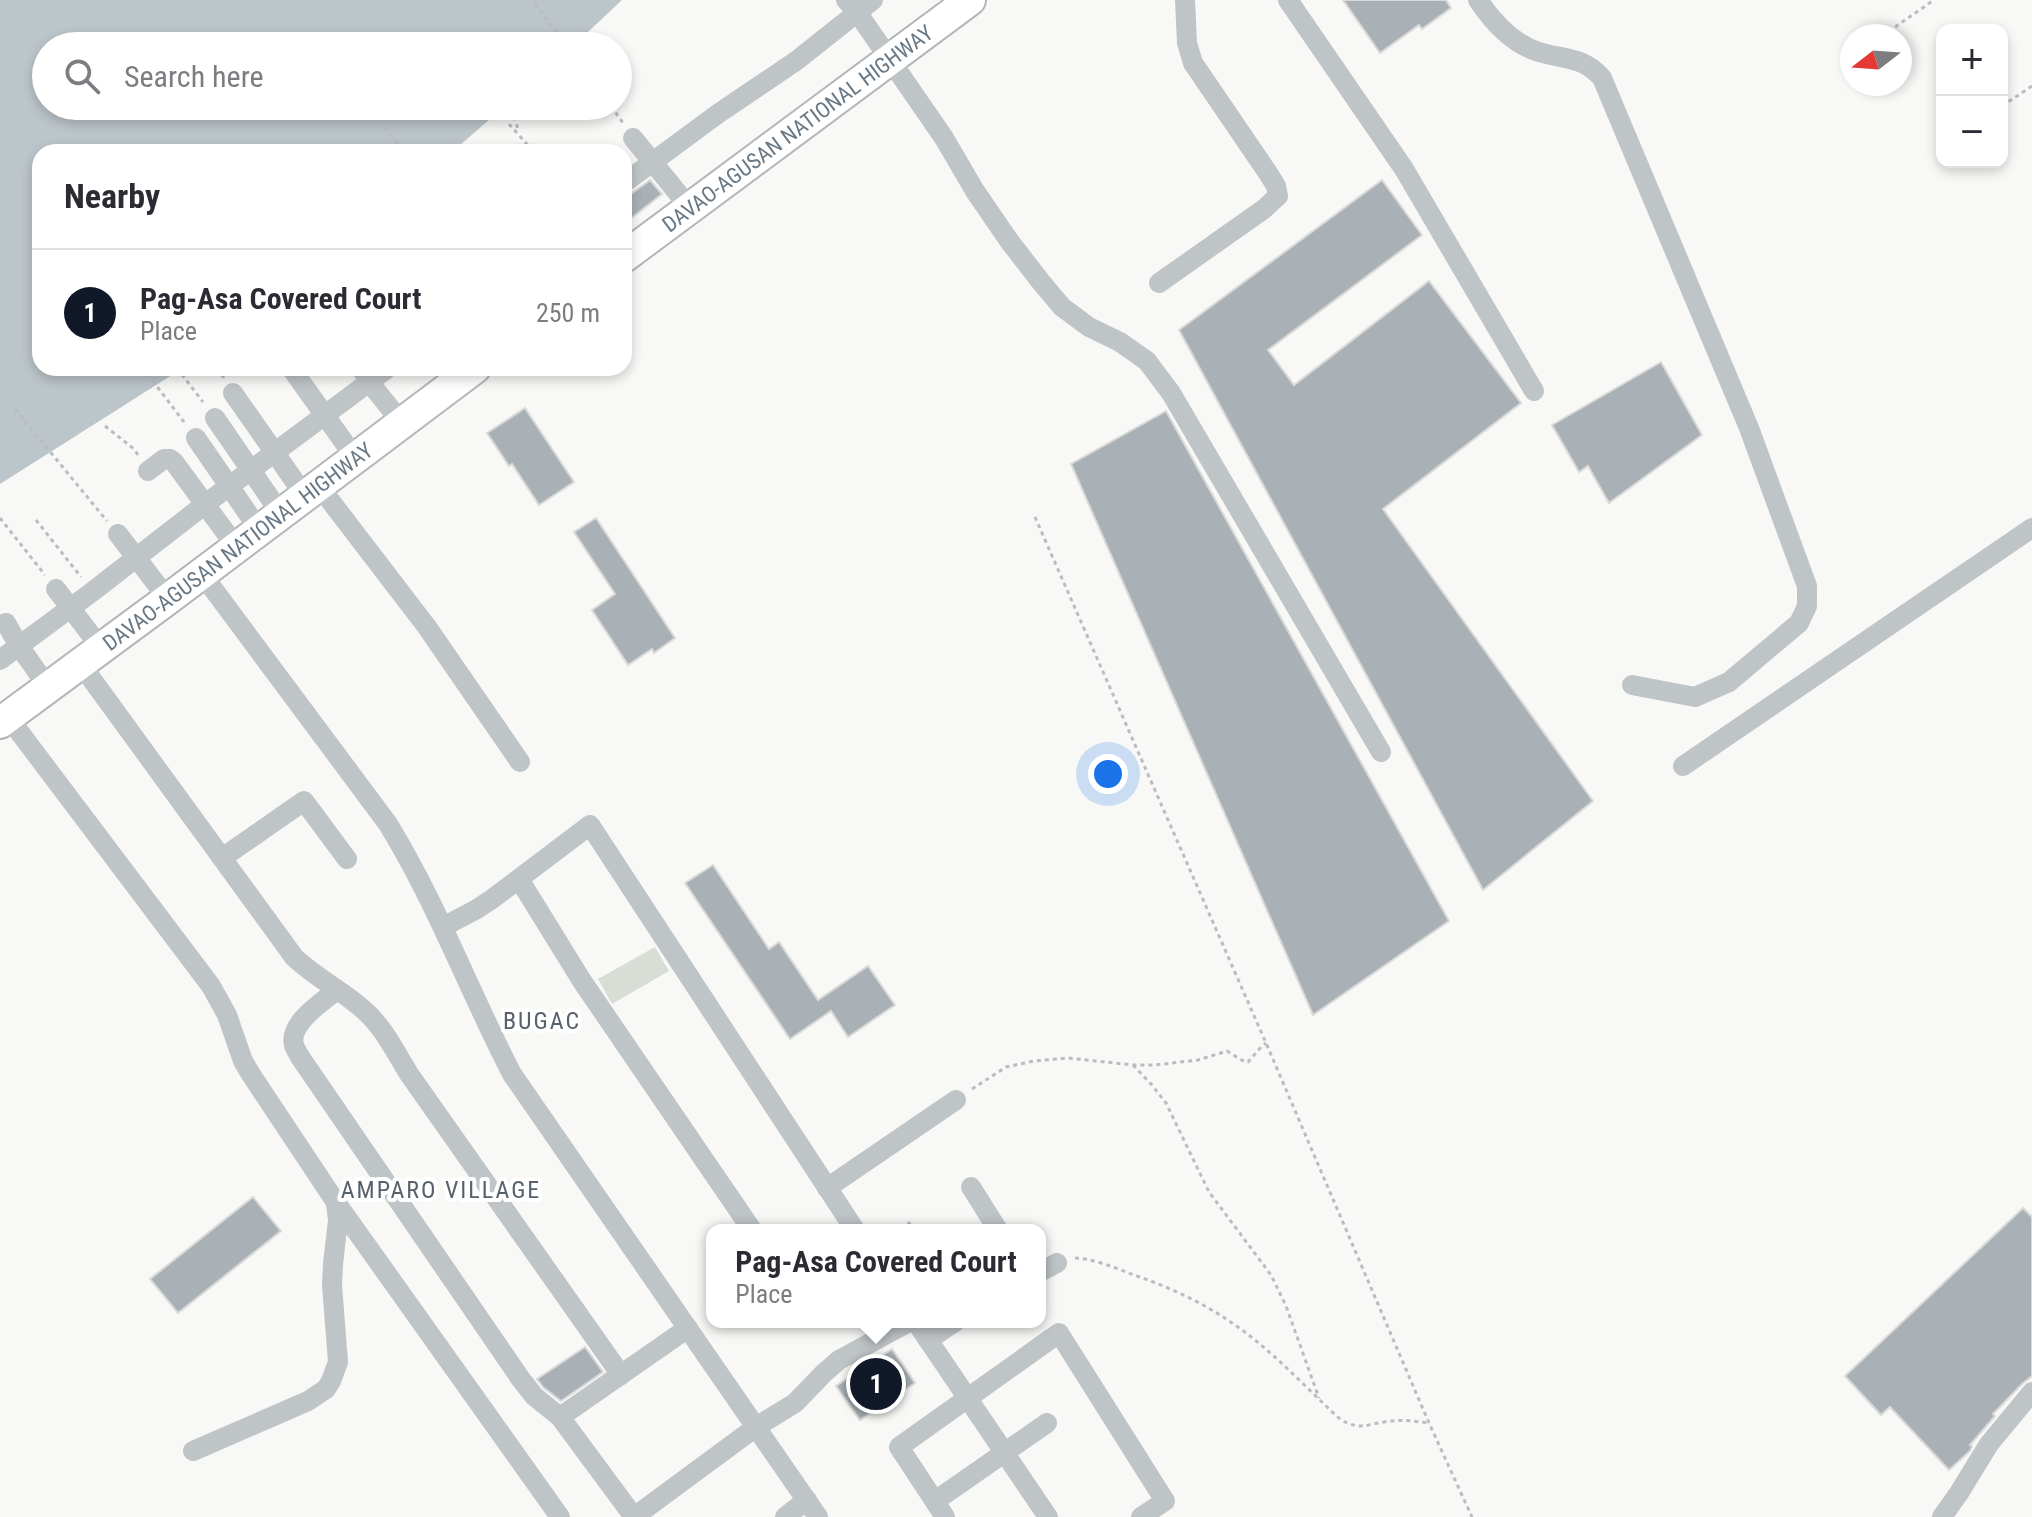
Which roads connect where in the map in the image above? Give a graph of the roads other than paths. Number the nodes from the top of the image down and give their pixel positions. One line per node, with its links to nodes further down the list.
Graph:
1 (970, 0): 6 (highway, DAVAO-AGUSAN NATIONAL HIGHWAY)
2 (1185, 0): 12 (street)
3 (1288, 0): 16 (street)
4 (1478, 0): 40 (street)
5 (859, 4): 6 (street); 8 (street)
6 (889, 60): 10 (highway, DAVAO-AGUSAN NATIONAL HIGHWAY); 43 (street)
7 (633, 138): 8 (street)
8 (652, 162): 9 (street); 10 (street)
9 (632, 177)
10 (690, 208): 11 (highway, DAVAO-AGUSAN NATIONAL HIGHWAY)
11 (632, 251)
12 (1159, 283)
13 (296, 376): 18 (street)
14 (365, 376): 18 (street); 20 (street)
15 (464, 376): 20 (highway, DAVAO-AGUSAN NATIONAL HIGHWAY)
16 (1534, 391)
17 (233, 393): 22 (street)
18 (324, 416): 22 (street); 23 (street)
19 (215, 418): 24 (street)
20 (402, 423): 23 (highway, DAVAO-AGUSAN NATIONAL HIGHWAY)
21 (196, 438): 26 (street)
22 (274, 454): 24 (street); 28 (street)
23 (356, 459): 28 (highway, DAVAO-AGUSAN NATIONAL HIGHWAY)
24 (251, 470): 26 (street); 28 (street)
25 (148, 471): 27 (street)
26 (230, 486): 27 (street); 28 (street)
27 (204, 505): 28 (street); 31 (street)
28 (280, 515): 32 (highway, DAVAO-AGUSAN NATIONAL HIGHWAY); 44 (street)
29 (2032, 528): 45 (street)
30 (118, 534): 31 (street)
31 (137, 558): 34 (street); 35 (street)
32 (202, 574): 34 (highway, DAVAO-AGUSAN NATIONAL HIGHWAY); 49 (street)
33 (56, 589): 35 (street)
34 (168, 599): 38 (highway, DAVAO-AGUSAN NATIONAL HIGHWAY)
35 (70, 608): 37 (street); 38 (street)
36 (6, 623): 37 (street)
37 (19, 646): 39 (street); 41 (street)
38 (91, 655): 41 (highway, DAVAO-AGUSAN NATIONAL HIGHWAY); 46 (street)
39 (0, 660)
40 (1632, 685)
41 (48, 687): 42 (highway, DAVAO-AGUSAN NATIONAL HIGHWAY)
42 (4, 720): 54 (street)
43 (1381, 752)
44 (520, 762)
45 (1683, 766)
46 (222, 858): 47 (street); 50 (street)
47 (347, 859)
48 (519, 879): 49 (street); 53 (street); 55 (street)
49 (443, 927): 58 (street)
50 (337, 990): 63 (street); 66 (street)
51 (956, 1100): 53 (street)
52 (971, 1187): 57 (street)
53 (827, 1188): 56 (street)
54 (335, 1201): 69 (street); 73 (street)
55 (748, 1224)
56 (851, 1224)
57 (994, 1224)
58 (688, 1328): 63 (street); 68 (street)
59 (897, 1328): 68 (street)
60 (920, 1328): 62 (street)
61 (946, 1328): 62 (street)
62 (928, 1340): 65 (street)
63 (621, 1375): 66 (street)
64 (2032, 1392): 78 (street)
65 (967, 1398): 70 (street); 72 (street); 77 (street)
66 (560, 1417): 74 (street)
67 (1047, 1423): 70 (street)
68 (756, 1427): 71 (street); 74 (street)
69 (193, 1451)
70 (1004, 1453): 72 (street); 76 (street)
71 (812, 1509): 75 (street)
72 (940, 1509)
73 (560, 1517)
74 (634, 1517)
75 (785, 1517)
76 (1048, 1517)
77 (1141, 1517)
78 (1942, 1517)

